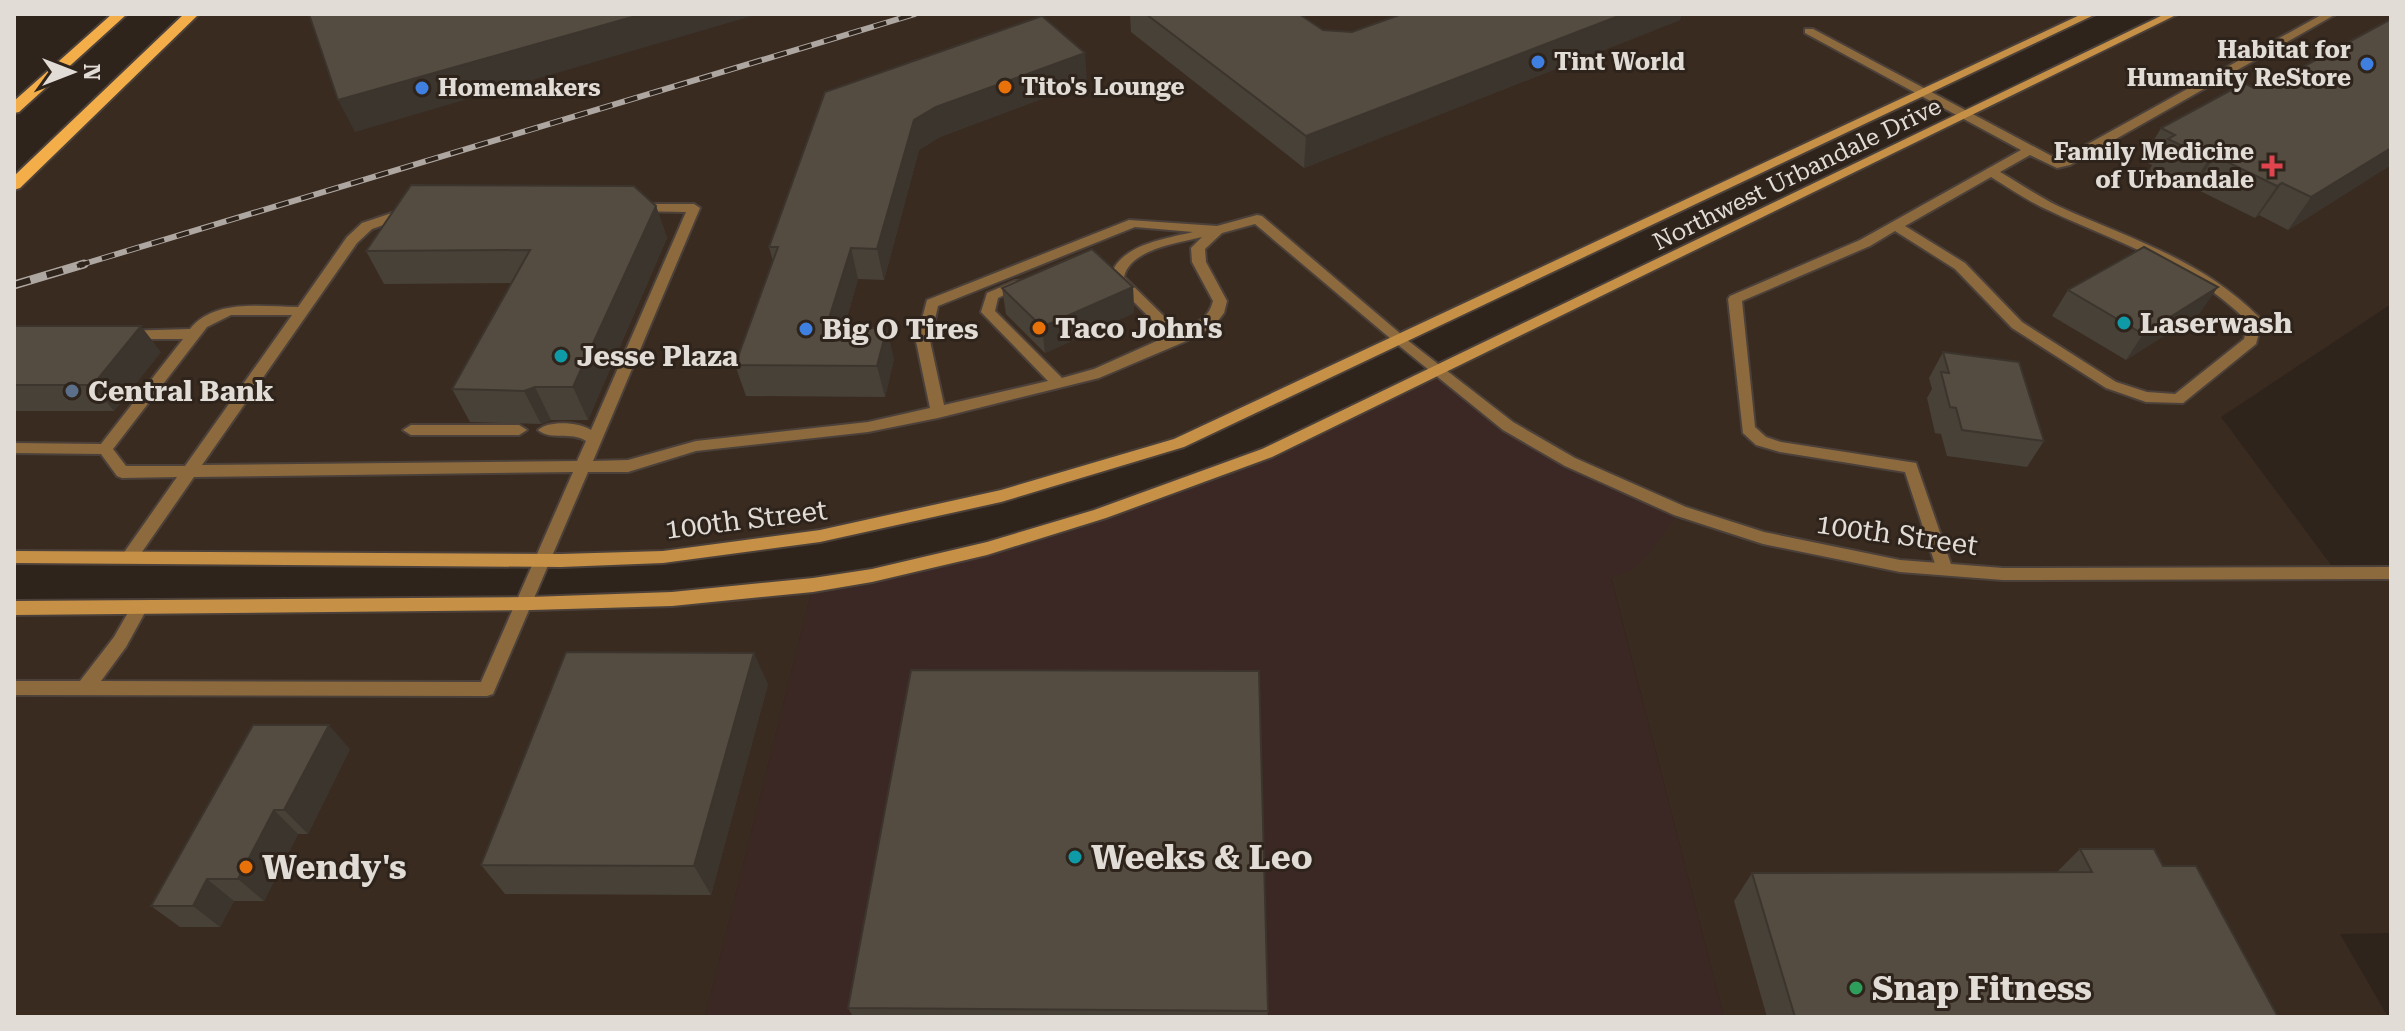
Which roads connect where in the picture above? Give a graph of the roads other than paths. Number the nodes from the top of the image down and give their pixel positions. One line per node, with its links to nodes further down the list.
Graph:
1 (120, 14): 8 (main road)
2 (192, 14): 12 (main road)
3 (2091, 14): 7 (main road, Northwest Urbandale Drive)
4 (2173, 14): 9 (main road, Northwest Urbandale Drive)
5 (2331, 14): 10 (street)
6 (1809, 31): 7 (street)
7 (1927, 92): 9 (street); 22 (main road, Northwest Urbandale Drive)
8 (14, 109)
9 (1968, 116): 10 (street); 23 (main road, Northwest Urbandale Drive)
10 (2030, 150): 11 (street)
11 (1993, 173): 16 (street); 16 (street)
12 (14, 185)
13 (428, 207): 18 (street)
14 (615, 208): 29 (street)
15 (1149, 225): 17 (street); 24 (street); 25 (street)
16 (1896, 226): 37 (street)
17 (1217, 230): 21 (street); 21 (street); 22 (street)
18 (302, 311): 20 (street); 33 (street)
19 (105, 334): 20 (street)
20 (194, 334): 31 (street)
21 (1179, 339): 24 (street)
22 (1402, 341): 23 (street, 100th Street); 36 (main road, 100th Street)
23 (1439, 372): 37 (street, 100th Street); 39 (main road)
24 (1059, 383): 25 (street)
25 (938, 413): 32 (street)
26 (411, 430): 27 (street)
27 (519, 430)
28 (546, 430): 29 (street)
29 (595, 440): 32 (street)
30 (14, 448): 31 (street)
31 (105, 449): 33 (street)
32 (583, 466): 33 (street); 36 (street)
33 (189, 473): 35 (street)
34 (14, 557): 35 (main road, 100th Street)
35 (129, 558): 36 (main road, 100th Street)
36 (543, 560): 39 (street)
37 (1945, 570): 38 (street, 100th Street)
38 (2391, 573)
39 (524, 604): 40 (main road); 43 (street)
40 (140, 607): 41 (main road); 43 (street)
41 (14, 608)
42 (14, 688): 43 (street)
43 (85, 688)

